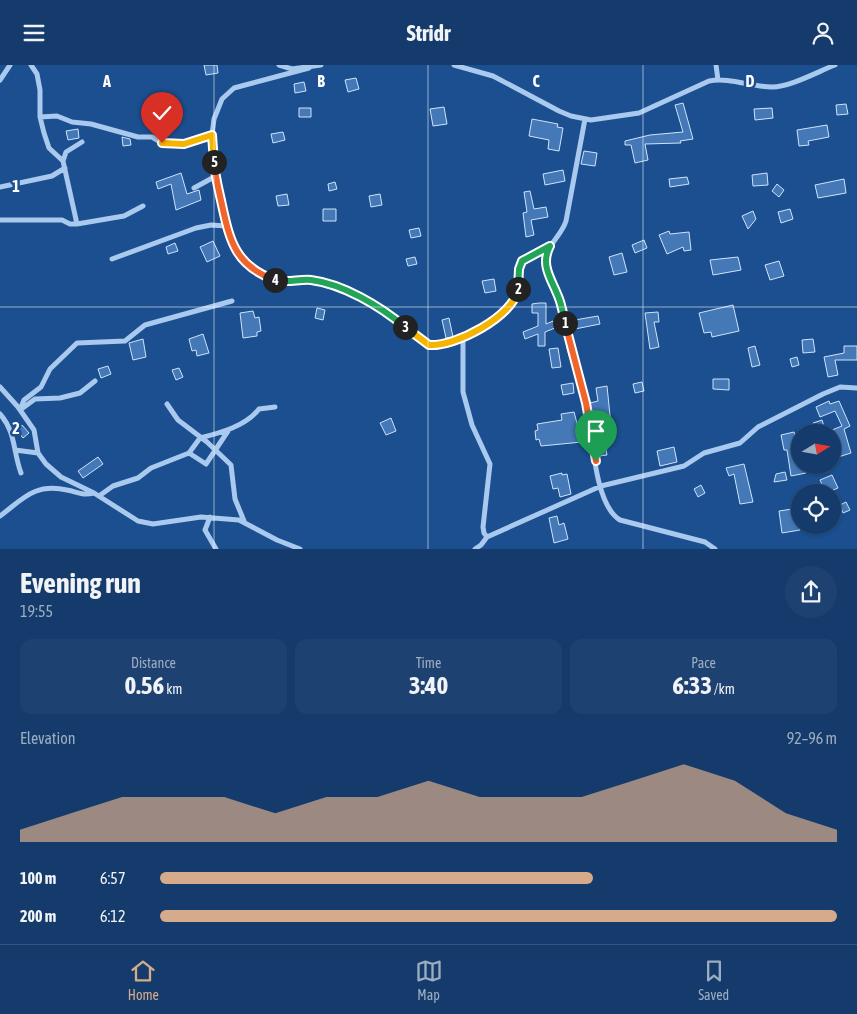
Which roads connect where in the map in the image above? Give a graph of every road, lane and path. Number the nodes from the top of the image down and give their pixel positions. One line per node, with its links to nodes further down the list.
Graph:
1 (31, 65): 12 (street)
2 (279, 65): 8 (street)
3 (321, 65): 8 (street)
4 (454, 65): 13 (street)
5 (716, 65): 11 (street)
6 (835, 65): 11 (street)
7 (8, 67): 9 (street); 10 (street)
8 (309, 68): 14 (street)
9 (0, 74)
10 (0, 80)
11 (718, 80): 13 (street)
12 (40, 117): 14 (street); 16 (street)
13 (585, 119): 25 (street)
14 (212, 135): 18 (street)
15 (82, 142): 16 (street)
16 (63, 161): 17 (street)
17 (65, 168): 19 (street); 23 (street)
18 (216, 176): 20 (street); 24 (street)
19 (0, 187)
20 (194, 188)
21 (143, 206): 23 (street)
22 (0, 220): 23 (street)
23 (77, 224)
24 (226, 226): 26 (street); 28 (street)
25 (550, 246): 28 (street); 43 (street)
26 (112, 259)
27 (232, 301): 34 (street)
28 (463, 339): 50 (street)
29 (95, 381): 34 (street)
30 (0, 387): 34 (street)
31 (857, 388): 43 (street)
32 (167, 404): 37 (street)
33 (275, 407): 36 (street)
34 (20, 410): 40 (street)
35 (0, 414): 38 (street)
36 (228, 431): 37 (street); 39 (street)
37 (200, 438): 39 (street); 41 (street)
38 (15, 450): 40 (street); 42 (street)
39 (216, 451): 41 (street); 45 (street)
40 (38, 453): 44 (street)
41 (189, 453): 44 (street)
42 (21, 473)
43 (600, 486): 50 (street); 54 (street)
44 (96, 495): 46 (street); 47 (street)
45 (240, 511): 48 (street); 49 (street)
46 (0, 516)
47 (210, 517): 48 (street); 51 (street)
48 (231, 518): 49 (street)
49 (244, 521): 52 (street)
50 (487, 537): 53 (street)
51 (216, 549)
52 (300, 549)
53 (475, 549)
54 (716, 549)

